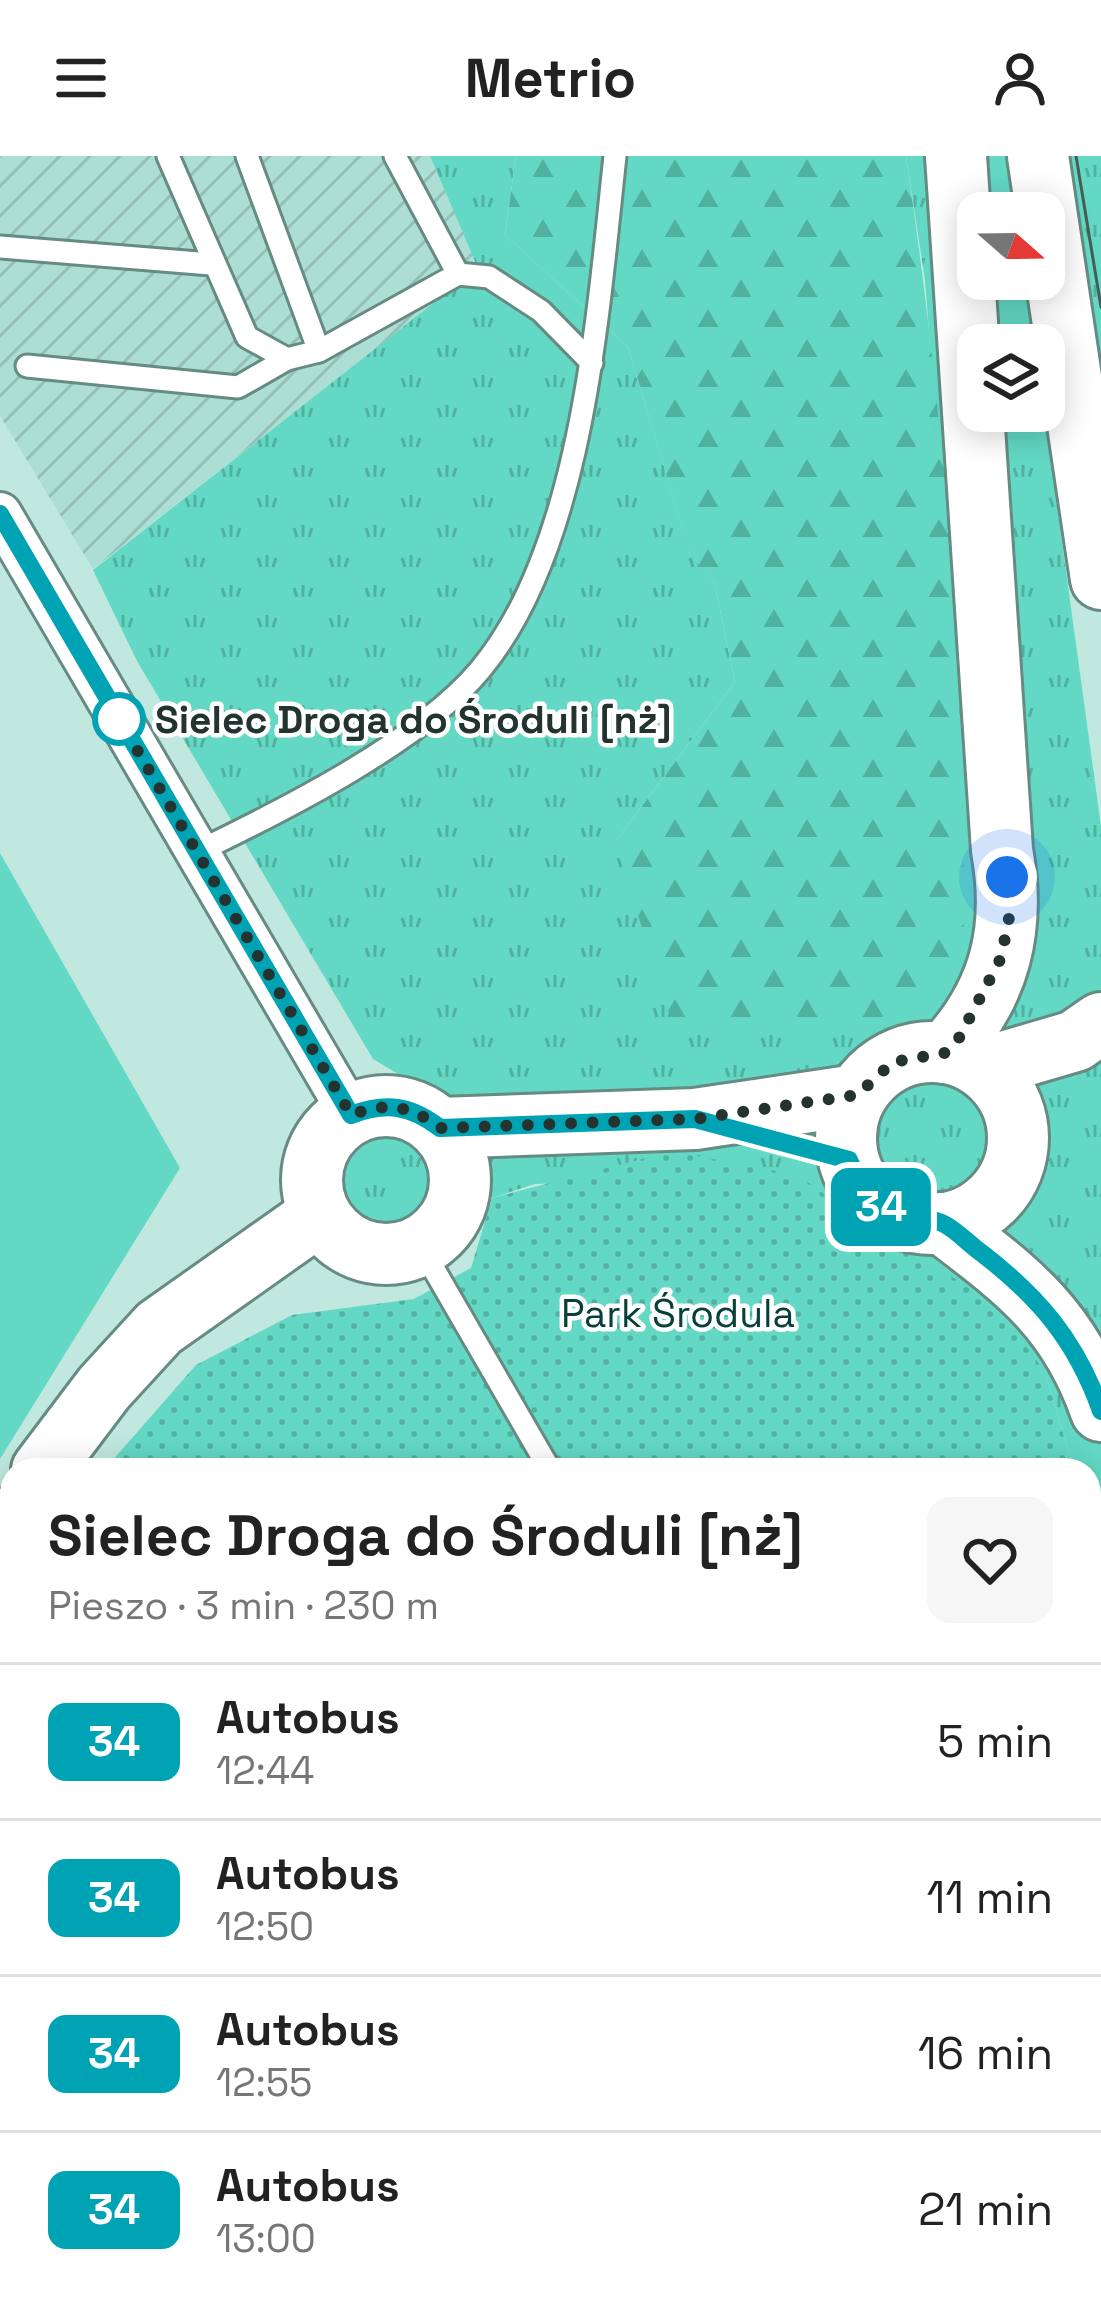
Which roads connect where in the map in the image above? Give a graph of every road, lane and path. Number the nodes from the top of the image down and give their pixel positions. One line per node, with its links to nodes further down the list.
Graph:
1 (168, 156): 8 (lane)
2 (248, 156): 10 (lane)
3 (395, 156): 9 (lane)
4 (615, 156): 12 (lane)
5 (956, 156): 18 (street)
6 (1038, 156): 15 (street)
7 (0, 247): 8 (lane)
8 (211, 264): 11 (lane)
9 (458, 274): 10 (lane); 12 (lane)
10 (320, 351): 11 (lane)
11 (287, 359): 13 (lane)
12 (592, 363): 16 (lane)
13 (27, 366)
14 (0, 514): 16 (street)
15 (1101, 579)
16 (197, 852): 20 (street)
17 (1088, 1032): 18 (street); 24 (street)
18 (964, 1060): 19 (street); 24 (street)
19 (857, 1095): 22 (street); 25 (street)
20 (351, 1115): 23 (street); 27 (street)
21 (610, 1119): 22 (street); 23 (street); 26 (street)
22 (695, 1119): 25 (street)
23 (440, 1128): 26 (street)
24 (1018, 1136): 28 (street)
25 (849, 1160): 28 (street)
26 (460, 1184): 29 (street)
27 (319, 1215): 29 (street); 31 (street)
28 (942, 1223): 30 (street)
29 (421, 1246): 32 (lane)
30 (1101, 1411)
31 (51, 1458)
32 (543, 1458)

